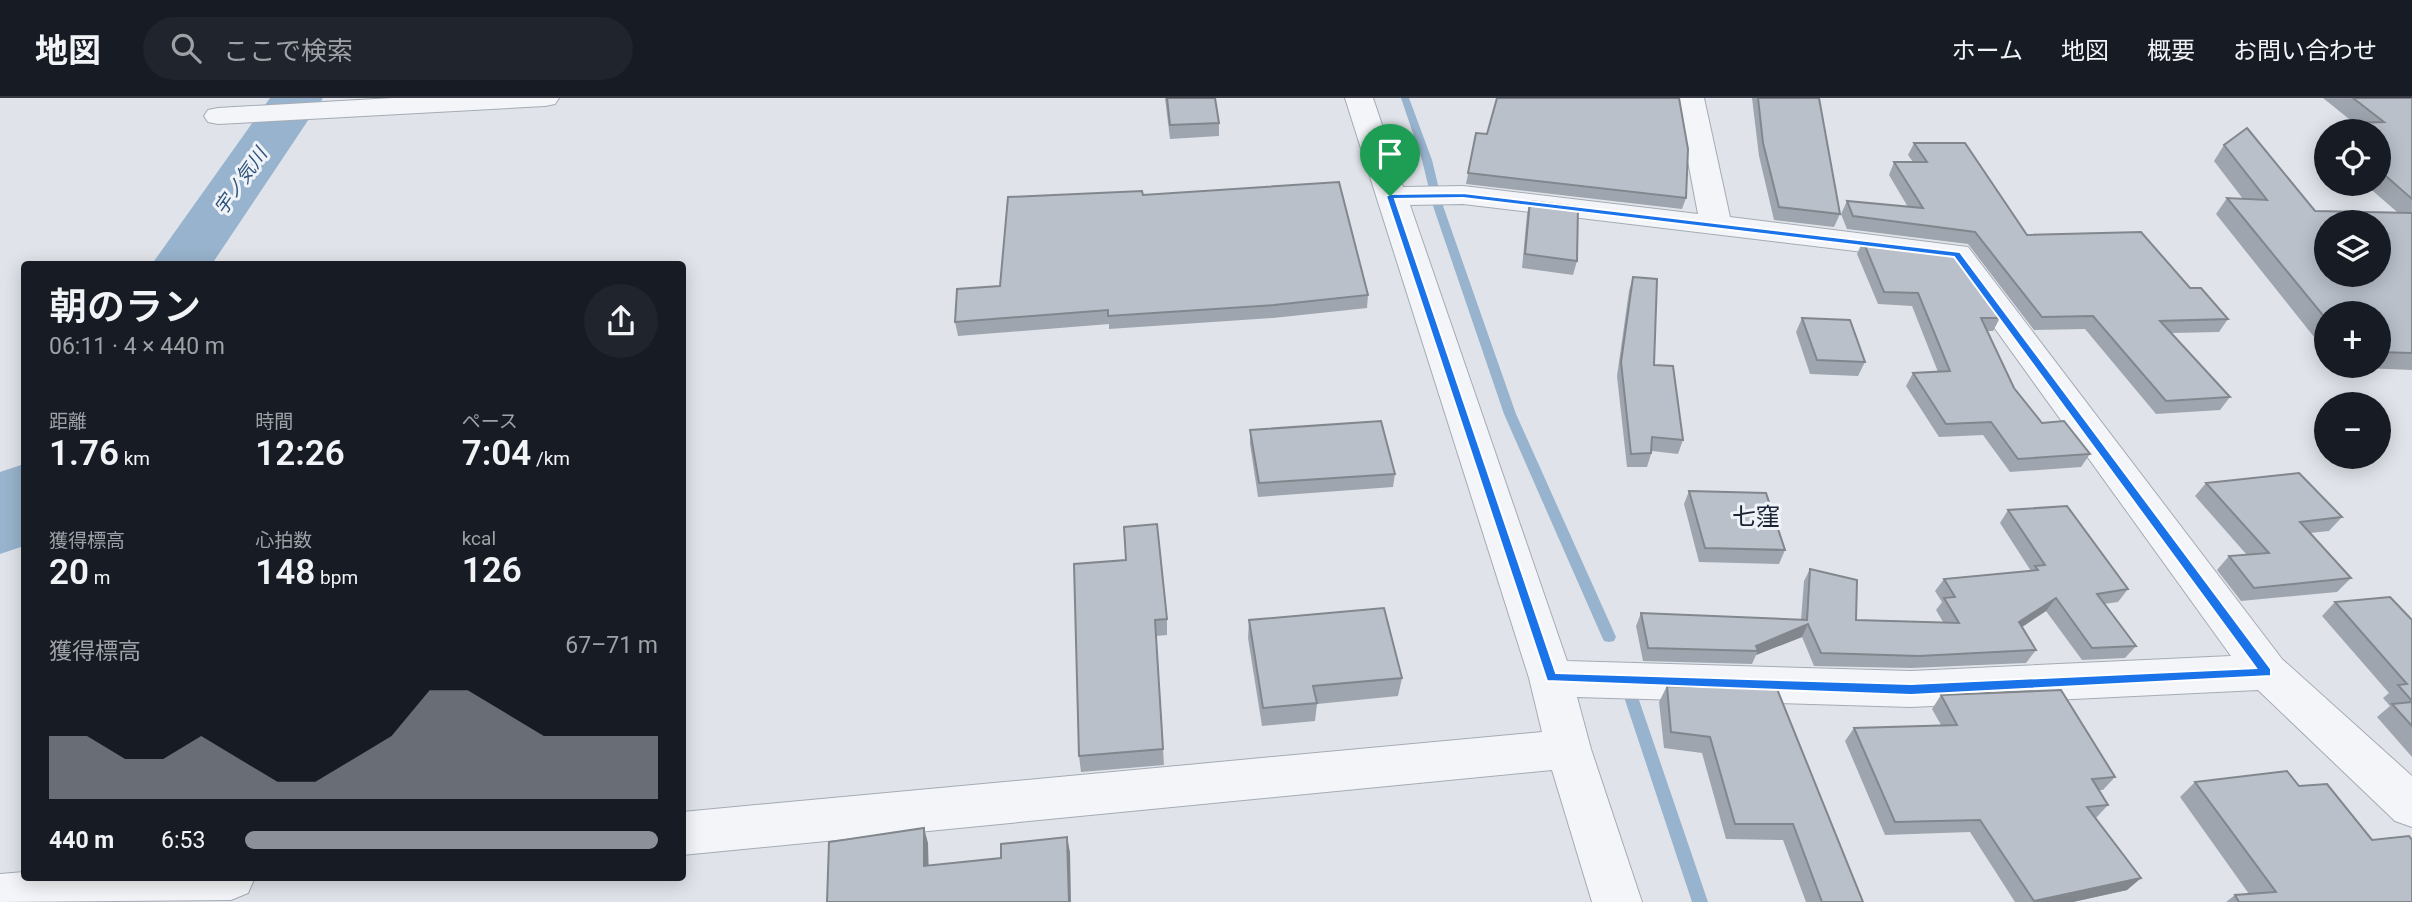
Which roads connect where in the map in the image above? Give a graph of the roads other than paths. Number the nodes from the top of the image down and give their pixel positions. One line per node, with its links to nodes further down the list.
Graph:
1 (545, 98): 4 (street)
2 (1359, 98): 5 (street)
3 (1690, 98): 6 (street)
4 (218, 116)
5 (1390, 196): 6 (street); 8 (street)
6 (1716, 226): 7 (street)
7 (2267, 672): 8 (street); 10 (street)
8 (1551, 678): 9 (street)
9 (1568, 749): 11 (street); 14 (street)
10 (2412, 806)
11 (686, 834)
12 (185, 881): 13 (street)
13 (0, 897)
14 (1617, 902)

